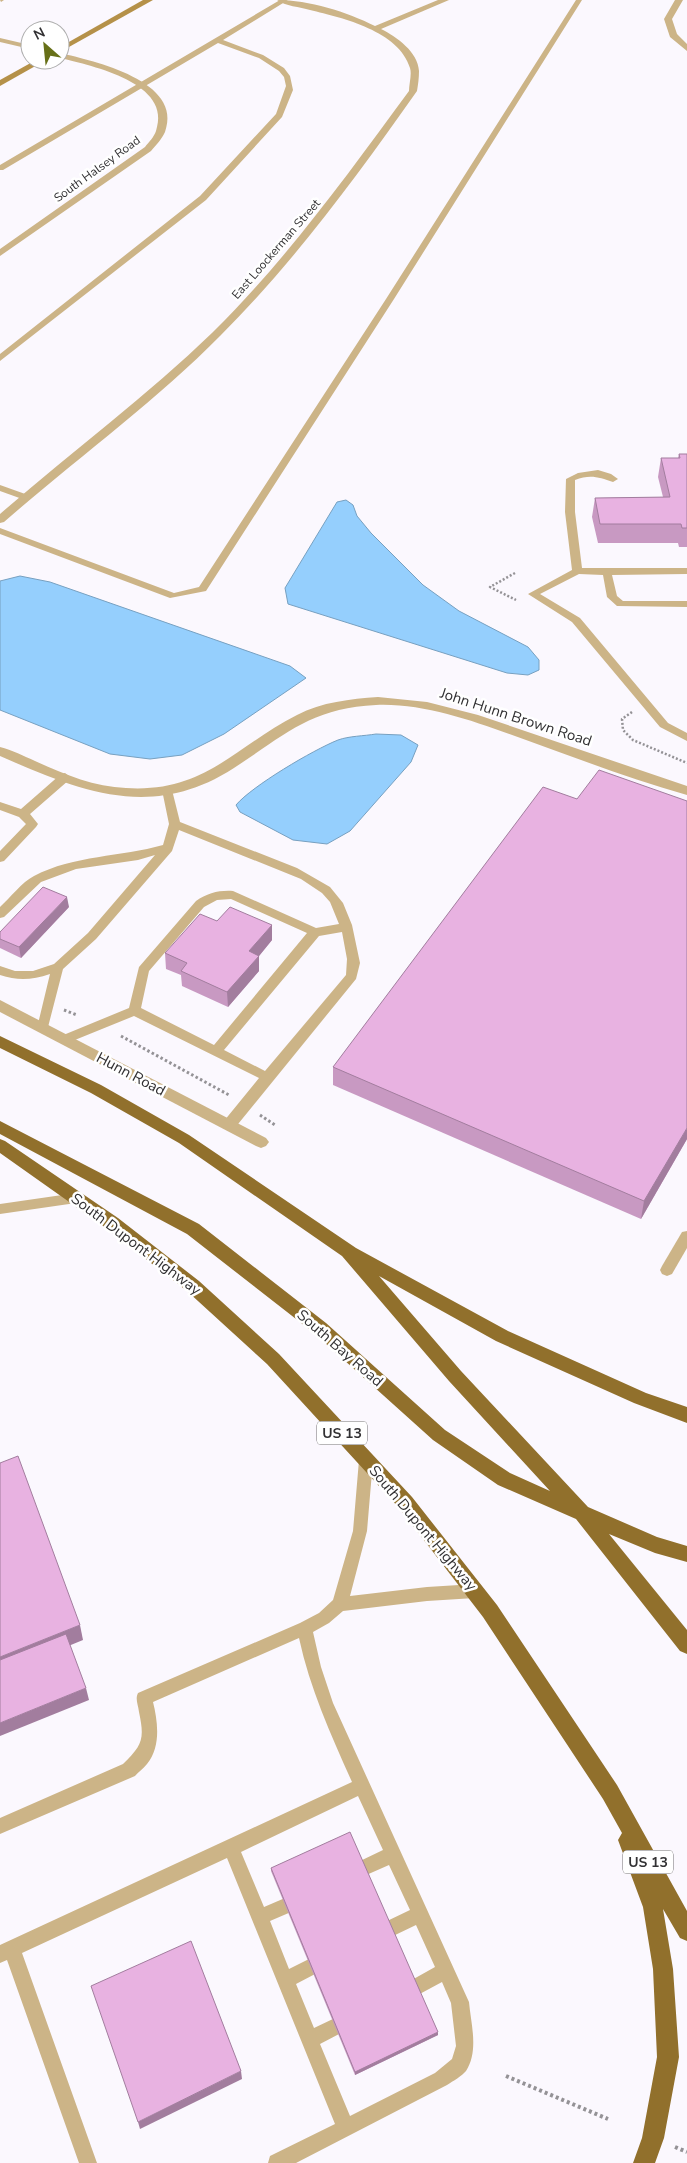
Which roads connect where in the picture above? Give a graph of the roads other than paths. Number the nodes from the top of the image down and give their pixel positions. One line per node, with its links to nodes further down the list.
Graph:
1 (149, 0): 9 (main road)
2 (283, 0): 6 (street, East Loockerman Street); 8 (lane)
3 (444, 0): 6 (street)
4 (579, 0): 23 (lane)
5 (679, 0): 11 (street)
6 (376, 28): 21 (street, East Loockerman Street)
7 (0, 40): 10 (street)
8 (217, 40): 15 (lane); 18 (lane)
9 (70, 44)
10 (20, 45)
11 (687, 48)
12 (70, 58): 15 (street, South Halsey Road)
13 (24, 70): 14 (main road)
14 (0, 83)
15 (141, 84): 16 (lane); 17 (street, South Halsey Road)
16 (0, 168)
17 (0, 253)
18 (0, 358)
19 (614, 479): 24 (lane)
20 (0, 488): 21 (lane)
21 (25, 497): 22 (street, East Loockerman Street)
22 (0, 520)
23 (0, 531)
24 (577, 570): 26 (lane); 28 (lane)
25 (687, 571): 26 (lane)
26 (607, 572): 27 (lane)
27 (687, 604)
28 (687, 738)
29 (0, 751): 30 (street, John Hunn Brown Road)
30 (64, 777): 31 (street, John Hunn Brown Road); 34 (lane)
31 (167, 790): 32 (street, John Hunn Brown Road); 35 (lane)
32 (687, 791)
33 (0, 806): 34 (lane)
34 (23, 814): 37 (lane)
35 (175, 824): 36 (lane); 39 (lane)
36 (168, 848): 38 (lane); 41 (lane)
37 (0, 858)
38 (0, 914)
39 (345, 927): 40 (lane); 49 (lane)
40 (315, 932): 44 (lane); 48 (lane)
41 (58, 967): 42 (lane); 45 (lane)
42 (0, 970)
43 (0, 1005): 45 (street, Hunn Road)
44 (134, 1010): 46 (lane); 48 (lane)
45 (43, 1028): 46 (street, Hunn Road)
46 (64, 1039): 50 (street, Hunn Road)
47 (0, 1042): 57 (highway)
48 (217, 1050): 49 (lane)
49 (267, 1077): 50 (lane)
50 (229, 1125): 52 (street, Hunn Road)
51 (0, 1127): 61 (highway, South Bay Road)
52 (261, 1142)
53 (0, 1145): 54 (highway, South Dupont Highway / US 13)
54 (76, 1198): 55 (lane); 60 (highway, South Dupont Highway / US 13)
55 (0, 1209)
56 (687, 1236): 58 (lane)
57 (348, 1251): 59 (highway); 61 (highway)
58 (667, 1270)
59 (687, 1415)
60 (366, 1460): 63 (highway, South Dupont Highway / US 13); 64 (lane)
61 (581, 1512): 62 (highway, South Bay Road); 66 (highway)
62 (687, 1554)
63 (475, 1591): 64 (lane); 68 (highway, South Dupont Highway / US 13)
64 (340, 1604): 65 (lane)
65 (305, 1628): 67 (lane); 69 (lane)
66 (687, 1645)
67 (362, 1786): 70 (lane); 71 (lane)
68 (610, 1792): 77 (highway, South Dupont Highway / US 13); 88 (highway)
69 (0, 1826)
70 (231, 1848): 75 (lane); 78 (lane)
71 (393, 1854): 72 (lane); 74 (lane)
72 (364, 1868)
73 (285, 1906): 75 (lane)
74 (420, 1914): 76 (lane); 80 (lane)
75 (259, 1917): 81 (lane)
76 (391, 1928)
77 (687, 1931)
78 (6, 1952): 86 (lane)
79 (311, 1967): 81 (lane)
80 (446, 1971): 82 (lane); 85 (lane)
81 (285, 1980): 84 (lane)
82 (416, 1987)
83 (335, 2027): 84 (lane)
84 (309, 2040): 85 (lane)
85 (346, 2128): 87 (lane)
86 (88, 2163)
87 (277, 2163)
88 (644, 2163)

